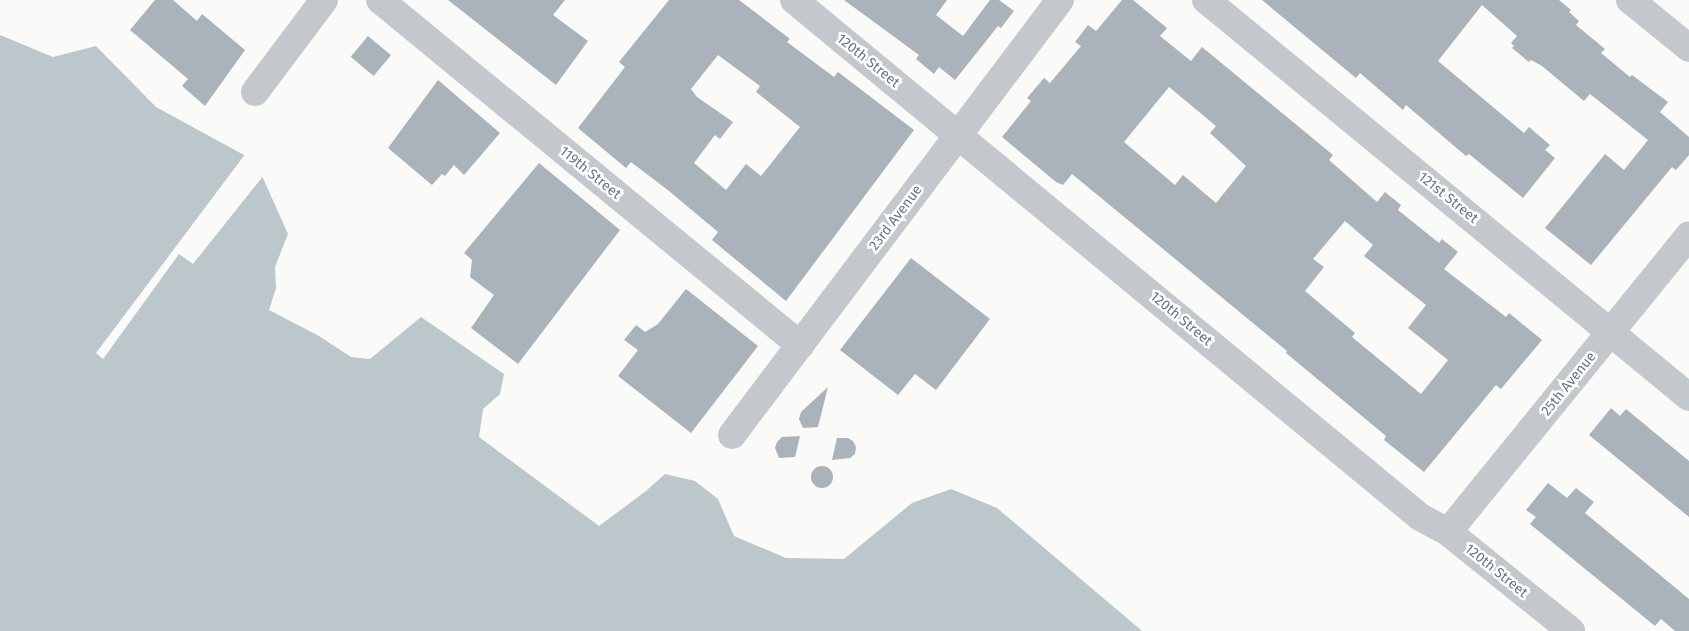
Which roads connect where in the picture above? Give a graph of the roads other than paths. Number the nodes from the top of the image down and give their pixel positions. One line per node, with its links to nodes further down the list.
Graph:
1 (324, 0): 8 (street)
2 (380, 0): 12 (street, 119th Street)
3 (794, 0): 9 (street, 120th Street)
4 (1060, 0): 9 (street, 23rd Avenue)
5 (1206, 0): 11 (street, 121st Street)
6 (1630, 0): 7 (street)
7 (1689, 48)
8 (255, 92)
9 (958, 135): 12 (street, 23rd Avenue); 15 (street, 120th Street)
10 (1689, 235): 11 (street, 25th Avenue)
11 (1612, 332): 13 (street, 121st Street); 15 (street, 25th Avenue)
12 (800, 345): 14 (street, 23rd Avenue)
13 (1689, 397)
14 (732, 435)
15 (1448, 532): 16 (street, 120th Street)
16 (1571, 631)

